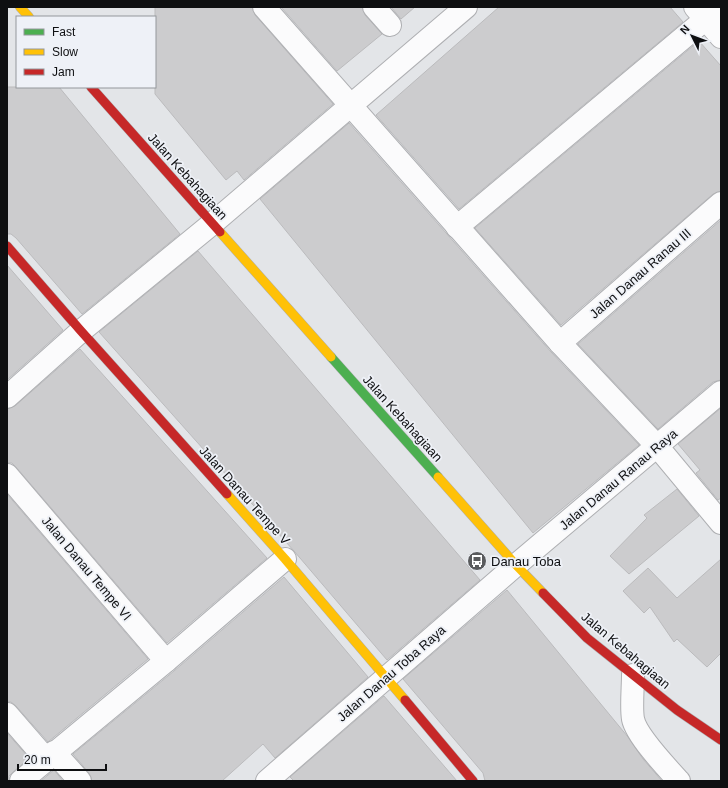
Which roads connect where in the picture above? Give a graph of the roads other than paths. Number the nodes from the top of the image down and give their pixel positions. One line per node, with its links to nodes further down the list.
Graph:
1 (20, 7): 6 (street)
2 (264, 7): 10 (street)
3 (374, 7): 7 (street)
4 (466, 7): 10 (street)
5 (707, 11): 8 (street); 13 (street)
6 (27, 16)
7 (390, 25)
8 (721, 37)
9 (92, 88): 12 (street, Jalan Kebahagiaan)
10 (351, 105): 12 (street); 13 (street)
11 (721, 203): 16 (street, Jalan Danau Ranau III)
12 (212, 223): 15 (street); 23 (street, Jalan Kebahagiaan)
13 (457, 227): 16 (street)
14 (7, 246): 15 (street, Jalan Danau Tempe V)
15 (81, 331): 18 (street); 22 (street, Jalan Danau Tempe V)
16 (560, 343): 19 (street)
17 (721, 392): 19 (street, Jalan Danau Ranau Raya)
18 (7, 397)
19 (657, 446): 21 (street); 23 (street, Jalan Danau Ranau Raya)
20 (7, 475): 24 (street, Jalan Danau Tempe VI)
21 (721, 523)
22 (285, 559): 24 (street); 26 (street, Jalan Danau Tempe V)
23 (516, 565): 25 (street, Jalan Kebahagiaan); 26 (street, Jalan Danau Toba Raya)
24 (166, 661): 29 (street)
25 (633, 675): 28 (street, Jalan Kebahagiaan); 34 (street)
26 (386, 678): 30 (street, Jalan Danau Toba Raya); 33 (street, Jalan Danau Tempe V)
27 (7, 714): 29 (street)
28 (721, 740)
29 (50, 756): 31 (street); 32 (street)
30 (278, 777)
31 (21, 781)
32 (80, 781)
33 (473, 781)
34 (679, 781)

